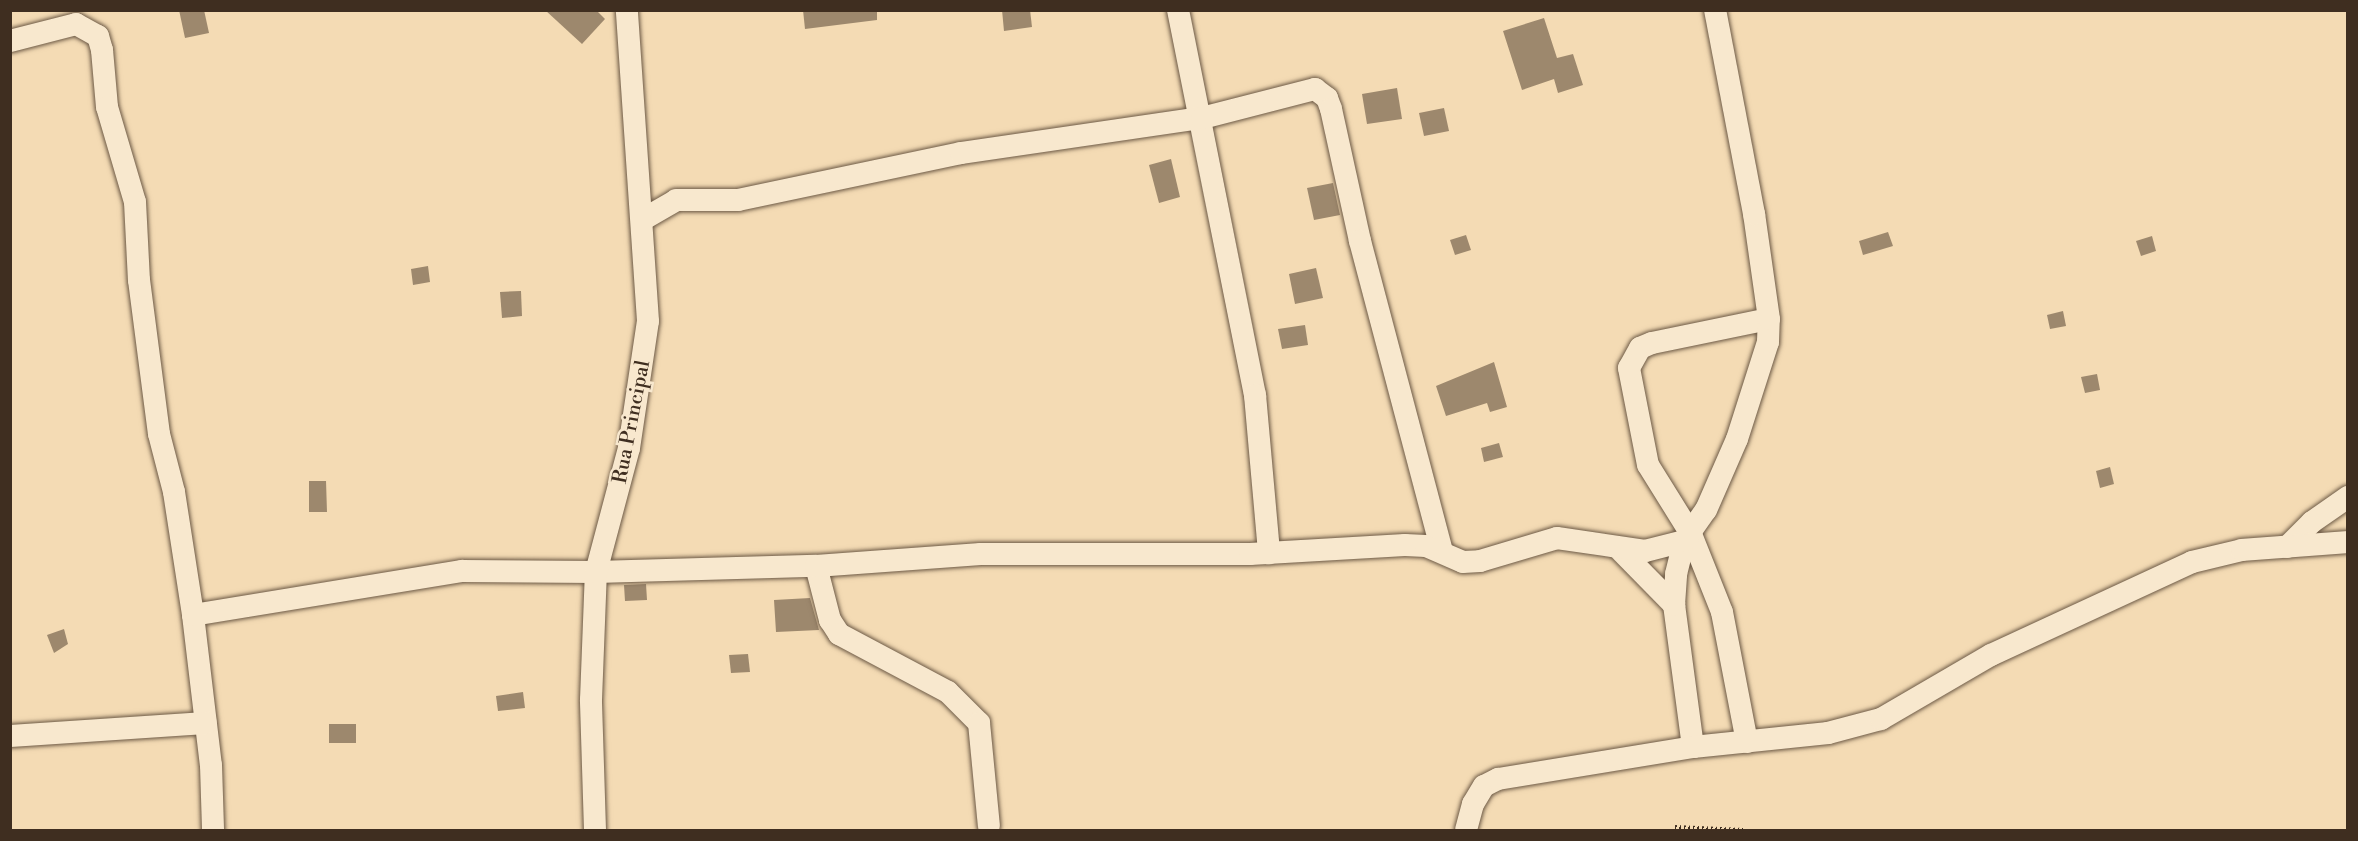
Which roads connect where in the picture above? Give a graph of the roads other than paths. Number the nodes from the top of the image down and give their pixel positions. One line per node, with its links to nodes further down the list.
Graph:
1 (627, 10): 6 (street, Rua Principal)
2 (1179, 10): 5 (street)
3 (1714, 10): 7 (street)
4 (10, 41): 18 (street)
5 (1202, 118): 6 (street); 13 (street); 14 (street)
6 (642, 220): 16 (street, Rua Principal)
7 (1769, 319): 9 (street); 9 (street)
8 (2348, 497): 11 (street)
9 (1688, 537): 12 (street); 17 (street); 21 (street)
10 (2348, 542): 11 (street)
11 (2287, 547): 21 (street)
12 (1621, 550): 13 (street); 17 (street)
13 (1442, 551): 14 (street)
14 (1269, 553): 15 (street)
15 (816, 566): 16 (street); 23 (street)
16 (596, 572): 18 (street); 25 (street, Rua Principal)
17 (1674, 605): 22 (street)
18 (193, 615): 19 (street)
19 (206, 723): 20 (street); 24 (street)
20 (10, 736)
21 (1747, 742): 22 (street)
22 (1693, 747): 26 (street)
23 (989, 826)
24 (213, 831)
25 (595, 831)
26 (1466, 831)

